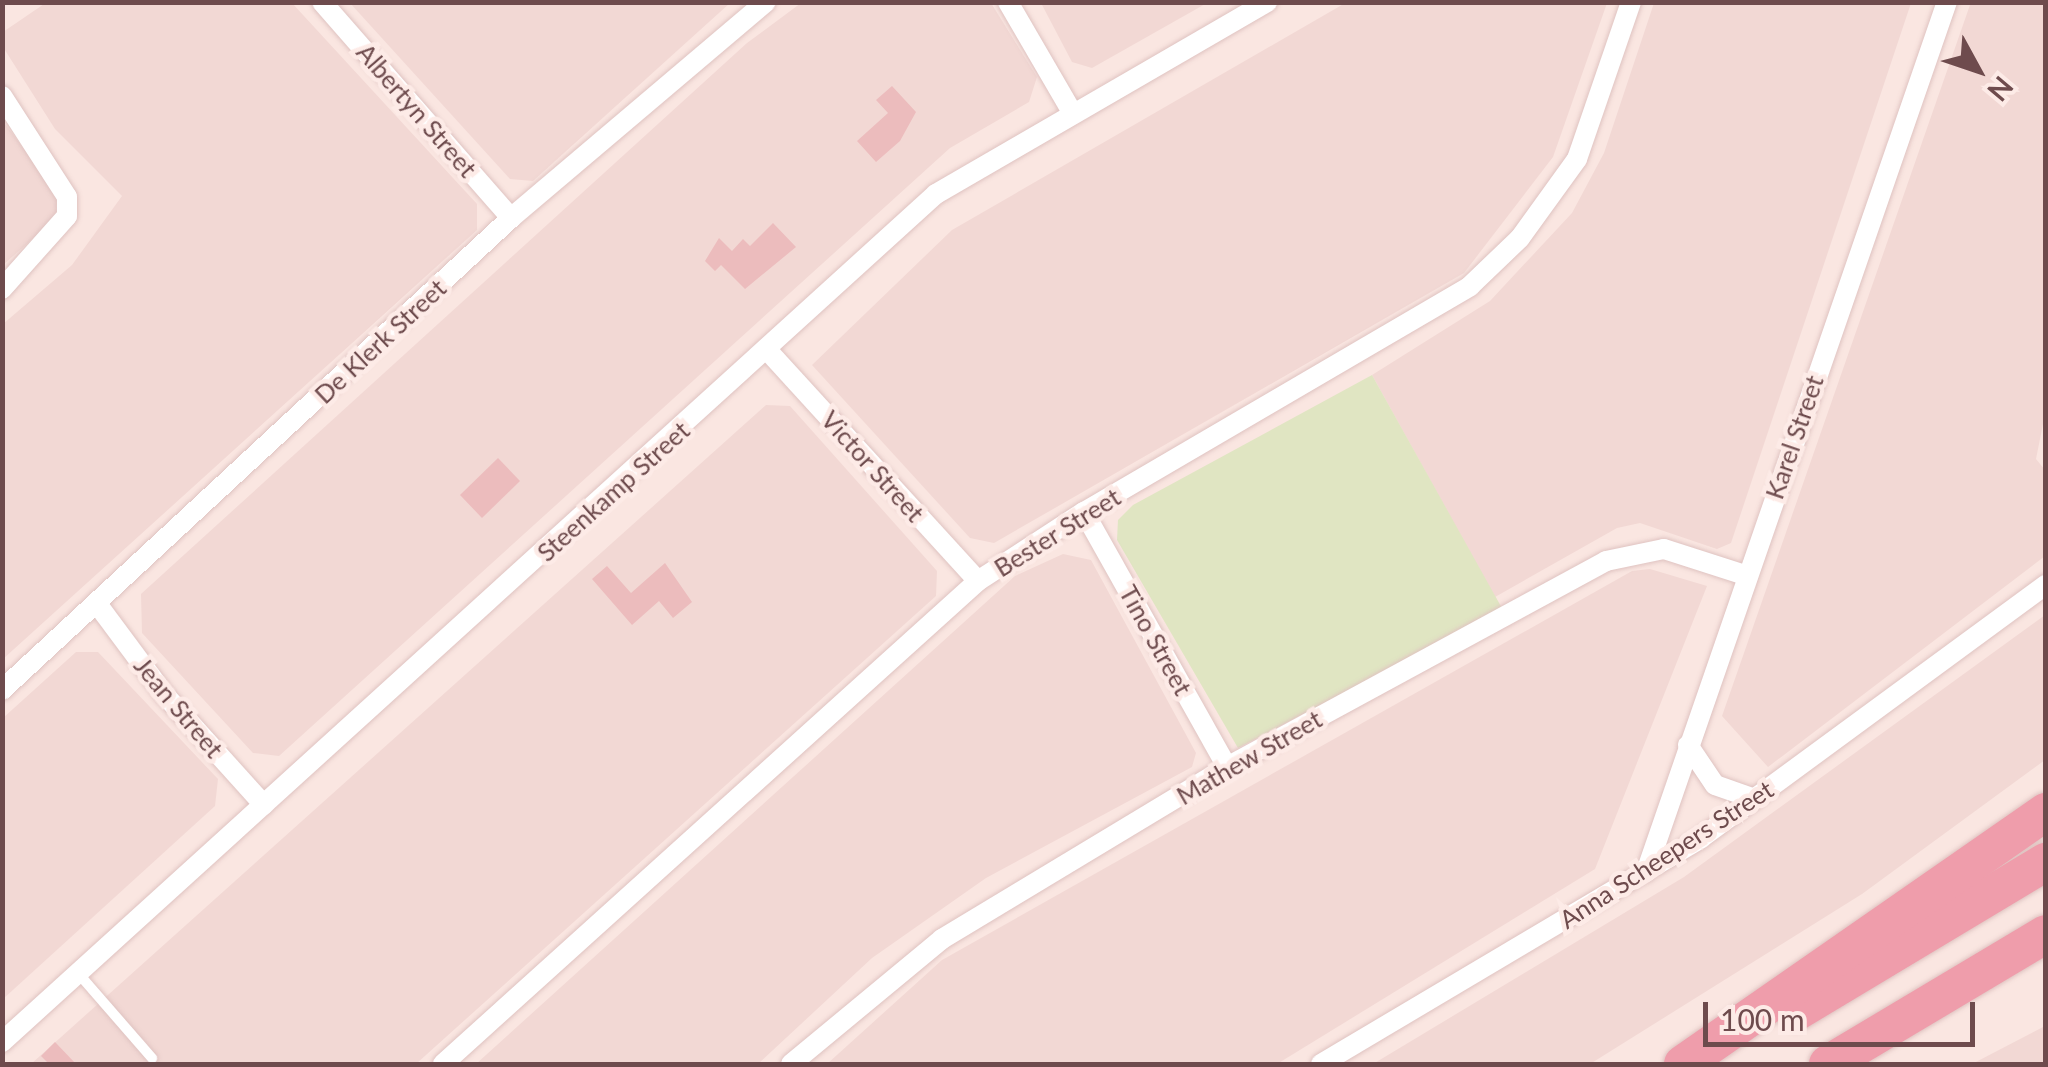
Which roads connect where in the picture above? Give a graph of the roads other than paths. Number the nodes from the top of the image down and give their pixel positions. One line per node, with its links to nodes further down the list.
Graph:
1 (322, 2): 9 (street, Albertyn Street)
2 (766, 2): 9 (street, De Klerk Street)
3 (1008, 2): 8 (street)
4 (1266, 2): 8 (street, Steenkamp Street)
5 (1631, 2): 12 (street, Bester Street)
6 (1946, 2): 13 (street, Karel Street)
7 (2, 96): 10 (street)
8 (1072, 112): 11 (street, Steenkamp Street)
9 (512, 218): 16 (street, De Klerk Street)
10 (2, 289)
11 (768, 351): 14 (street, Victor Street); 21 (street, Steenkamp Street)
12 (1084, 512): 14 (street, Bester Street); 19 (street, Tino Street)
13 (1745, 574): 18 (street, Karel Street); 19 (street, Mathew Street)
14 (978, 581): 30 (street, Bester Street)
15 (2046, 584): 20 (street, Anna Scheepers Street)
16 (98, 604): 17 (street, De Klerk Street); 21 (street, Jean Street)
17 (2, 690)
18 (1688, 745): 20 (street); 24 (street, Karel Street)
19 (1227, 768): 31 (street, Mathew Street)
20 (1755, 799): 24 (street, Anna Scheepers Street)
21 (264, 805): 27 (street, Steenkamp Street)
22 (2046, 812): 33 (highway)
23 (2046, 862): 34 (highway)
24 (1646, 872): 32 (street, Anna Scheepers Street)
25 (2046, 934): 35 (highway)
26 (2046, 962): 36 (highway)
27 (78, 973): 28 (street, Steenkamp Street); 29 (lane)
28 (2, 1042)
29 (152, 1058)
30 (442, 1064)
31 (791, 1064)
32 (1321, 1064)
33 (1683, 1064)
34 (1708, 1064)
35 (1828, 1064)
36 (1855, 1064)

